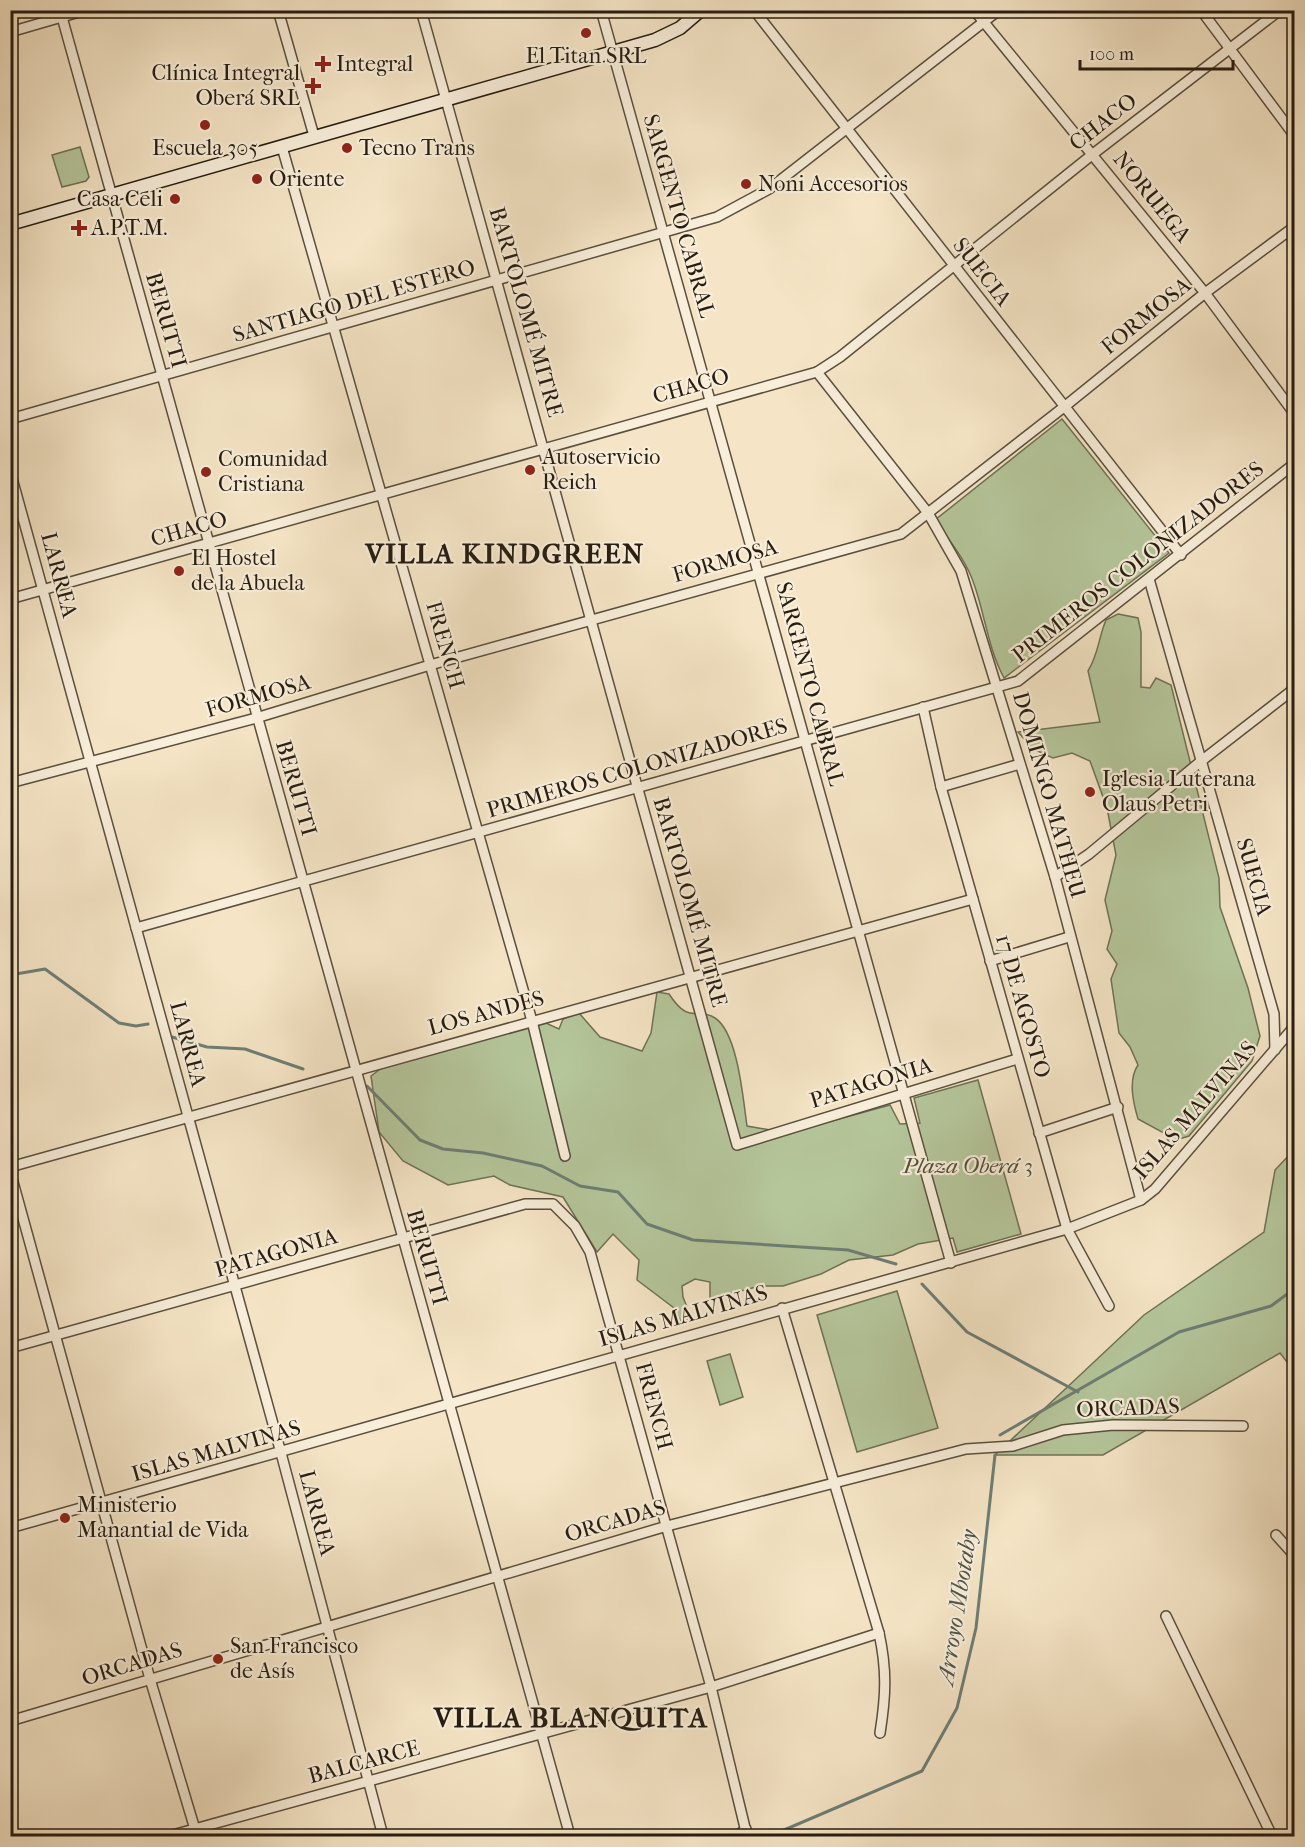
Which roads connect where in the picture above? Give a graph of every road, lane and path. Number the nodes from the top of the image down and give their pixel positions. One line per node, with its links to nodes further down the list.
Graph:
1 (86, 10): 11 (street)
2 (278, 10): 19 (street)
3 (421, 10): 16 (street, BARTOLOMÉ MITRE)
4 (601, 10): 15 (street, SARGENTO CABRAL)
5 (701, 10): 15 (main road)
6 (754, 10): 17 (street, SUECIA)
7 (974, 10): 12 (street, NORUEGA)
8 (999, 10): 12 (street, SANTIAGO DEL ESTERO)
9 (1201, 10): 14 (street)
10 (1280, 10): 14 (street, CHACO)
11 (61, 14): 13 (street); 22 (street, BERUTTI)
12 (983, 22): 17 (street, SANTIAGO DEL ESTERO); 21 (street, NORUEGA)
13 (10, 32)
14 (1231, 48): 18 (street); 21 (street, CHACO)
15 (613, 53): 16 (main road); 25 (street, SARGENTO CABRAL)
16 (446, 100): 19 (main road); 27 (street, BARTOLOMÉ MITRE)
17 (846, 130): 25 (street, SANTIAGO DEL ESTERO); 26 (street, SUECIA)
18 (1294, 135)
19 (314, 136): 20 (main road)
20 (282, 147): 22 (main road); 29 (street, FRENCH)
21 (1093, 154): 26 (street, CHACO); 28 (street, NORUEGA)
22 (111, 194): 23 (main road); 31 (street, BERUTTI)
23 (10, 224)
24 (1294, 227): 28 (street, FORMOSA)
25 (664, 234): 27 (street, SANTIAGO DEL ESTERO); 32 (street, SARGENTO CABRAL)
26 (954, 268): 30 (street, CHACO); 33 (street, SUECIA)
27 (496, 281): 29 (street, SANTIAGO DEL ESTERO); 36 (street, BARTOLOMÉ MITRE)
28 (1205, 293): 33 (street, FORMOSA); 34 (street, NORUEGA)
29 (333, 327): 31 (street, SANTIAGO DEL ESTERO); 39 (street, FRENCH)
30 (817, 372): 32 (street, CHACO); 40 (street, DOMINGO MATHEU)
31 (162, 376): 35 (street, SANTIAGO DEL ESTERO); 41 (street, BERUTTI)
32 (710, 401): 36 (street, CHACO); 43 (street, SARGENTO CABRAL)
33 (1064, 407): 40 (street, FORMOSA); 42 (street, SUECIA)
34 (1294, 413)
35 (10, 419)
36 (544, 448): 39 (street, CHACO); 47 (street, BARTOLOMÉ MITRE)
37 (1294, 464): 42 (street, PRIMEROS COLONIZADORES)
38 (10, 471): 45 (street, LARREA)
39 (381, 494): 41 (street, CHACO); 48 (street, FRENCH)
40 (928, 513): 43 (street, FORMOSA); 49 (street, DOMINGO MATHEU)
41 (208, 544): 45 (street, CHACO); 52 (street, BERUTTI)
42 (1181, 555): 44 (street, PRIMEROS COLONIZADORES)
43 (760, 572): 47 (street, FORMOSA); 53 (street, SARGENTO CABRAL)
44 (1149, 579): 49 (street, PRIMEROS COLONIZADORES); 55 (street, SUECIA)
45 (43, 590): 46 (street, CHACO); 54 (street, LARREA)
46 (10, 599)
47 (590, 619): 48 (street, FORMOSA); 58 (street, BARTOLOMÉ MITRE)
48 (430, 665): 52 (street, FORMOSA); 60 (street, FRENCH)
49 (997, 688): 51 (street, PRIMEROS COLONIZADORES); 56 (street, DOMINGO MATHEU)
50 (1294, 689): 55 (street)
51 (923, 707): 53 (street, PRIMEROS COLONIZADORES); 59 (street, 17 DE AGOSTO)
52 (256, 718): 54 (street, FORMOSA); 62 (street, BERUTTI)
53 (805, 740): 58 (street, PRIMEROS COLONIZADORES); 65 (street, SARGENTO CABRAL)
54 (90, 761): 57 (street, FORMOSA); 64 (street, LARREA)
55 (1200, 762): 61 (street); 71 (street, SUECIA)
56 (1020, 765): 59 (street); 61 (street, DOMINGO MATHEU)
57 (10, 783)
58 (638, 788): 60 (street, PRIMEROS COLONIZADORES); 68 (street, BARTOLOMÉ MITRE)
59 (941, 788): 63 (street, 17 DE AGOSTO)
60 (479, 834): 62 (street, PRIMEROS COLONIZADORES); 69 (street, FRENCH)
61 (1055, 877): 66 (street, DOMINGO MATHEU)
62 (302, 882): 64 (street, PRIMEROS COLONIZADORES); 73 (street, BERUTTI)
63 (973, 899): 65 (street, LOS ANDES); 67 (street, 17 DE AGOSTO)
64 (136, 928): 76 (street, LARREA)
65 (858, 931): 68 (street, LOS ANDES); 74 (street, SARGENTO CABRAL)
66 (1069, 937): 67 (street); 75 (street, DOMINGO MATHEU)
67 (990, 961): 72 (street, 17 DE AGOSTO)
68 (690, 977): 69 (street, LOS ANDES); 78 (street, BARTOLOMÉ MITRE)
69 (532, 1021): 73 (street, LOS ANDES); 79 (street, FRENCH)
70 (1294, 1027): 71 (street, ISLAS MALVINAS)
71 (1275, 1050): 82 (street, ISLAS MALVINAS)
72 (1017, 1059): 74 (street, PATAGONIA); 77 (street, 17 DE AGOSTO)
73 (354, 1070): 76 (street, LOS ANDES); 85 (street, BERUTTI)
74 (904, 1094): 78 (street, PATAGONIA); 86 (street, SARGENTO CABRAL)
75 (1118, 1107): 77 (street); 82 (street, DOMINGO MATHEU)
76 (188, 1117): 80 (street, LOS ANDES); 87 (street, LARREA)
77 (1039, 1133): 84 (street, 17 DE AGOSTO)
78 (737, 1145)
79 (565, 1156)
80 (10, 1167)
81 (10, 1171): 90 (street)
82 (1141, 1200): 84 (street, ISLAS MALVINAS)
83 (554, 1204): 85 (street, PATAGONIA); 92 (street, FRENCH)
84 (1067, 1229): 86 (street, ISLAS MALVINAS); 88 (street, 17 DE AGOSTO)
85 (402, 1239): 87 (street, PATAGONIA); 93 (street, BERUTTI)
86 (951, 1263): 89 (street, ISLAS MALVINAS)
87 (234, 1285): 90 (street, PATAGONIA); 95 (street, LARREA)
88 (1109, 1306)
89 (782, 1308): 92 (street, ISLAS MALVINAS); 96 (street)
90 (56, 1335): 91 (street, PATAGONIA); 97 (street)
91 (10, 1347)
92 (619, 1354): 93 (street, ISLAS MALVINAS); 98 (street, FRENCH)
93 (448, 1406): 95 (street, ISLAS MALVINAS); 102 (street, BERUTTI)
94 (1243, 1426): 96 (street, ORCADAS)
95 (281, 1453): 97 (street, ISLAS MALVINAS); 104 (street, LARREA)
96 (835, 1483): 98 (street, ORCADAS); 105 (street)
97 (102, 1503): 99 (street, ISLAS MALVINAS); 106 (street)
98 (667, 1526): 102 (street, ORCADAS); 107 (street, FRENCH)
99 (10, 1528)
100 (1276, 1535): 101 (street)
101 (1294, 1553)
102 (496, 1577): 104 (street, ORCADAS); 110 (street, BERUTTI)
103 (1166, 1616): 120 (street)
104 (327, 1627): 106 (street, ORCADAS); 111 (street, LARREA)
105 (879, 1633): 107 (street, BALCARCE); 109 (street)
106 (150, 1680): 108 (street, ORCADAS); 113 (street)
107 (711, 1687): 110 (street, BALCARCE); 114 (street, FRENCH)
108 (10, 1721)
109 (880, 1733)
110 (540, 1735): 111 (street, BALCARCE); 118 (street, BERUTTI)
111 (368, 1780): 113 (street, BALCARCE); 117 (street, LARREA)
112 (10, 1832): 115 (main road)
113 (196, 1833): 116 (street, BALCARCE)
114 (747, 1833): 119 (street)
115 (12, 1836)
116 (169, 1836)
117 (383, 1836)
118 (570, 1836)
119 (737, 1836)
120 (1272, 1836)

